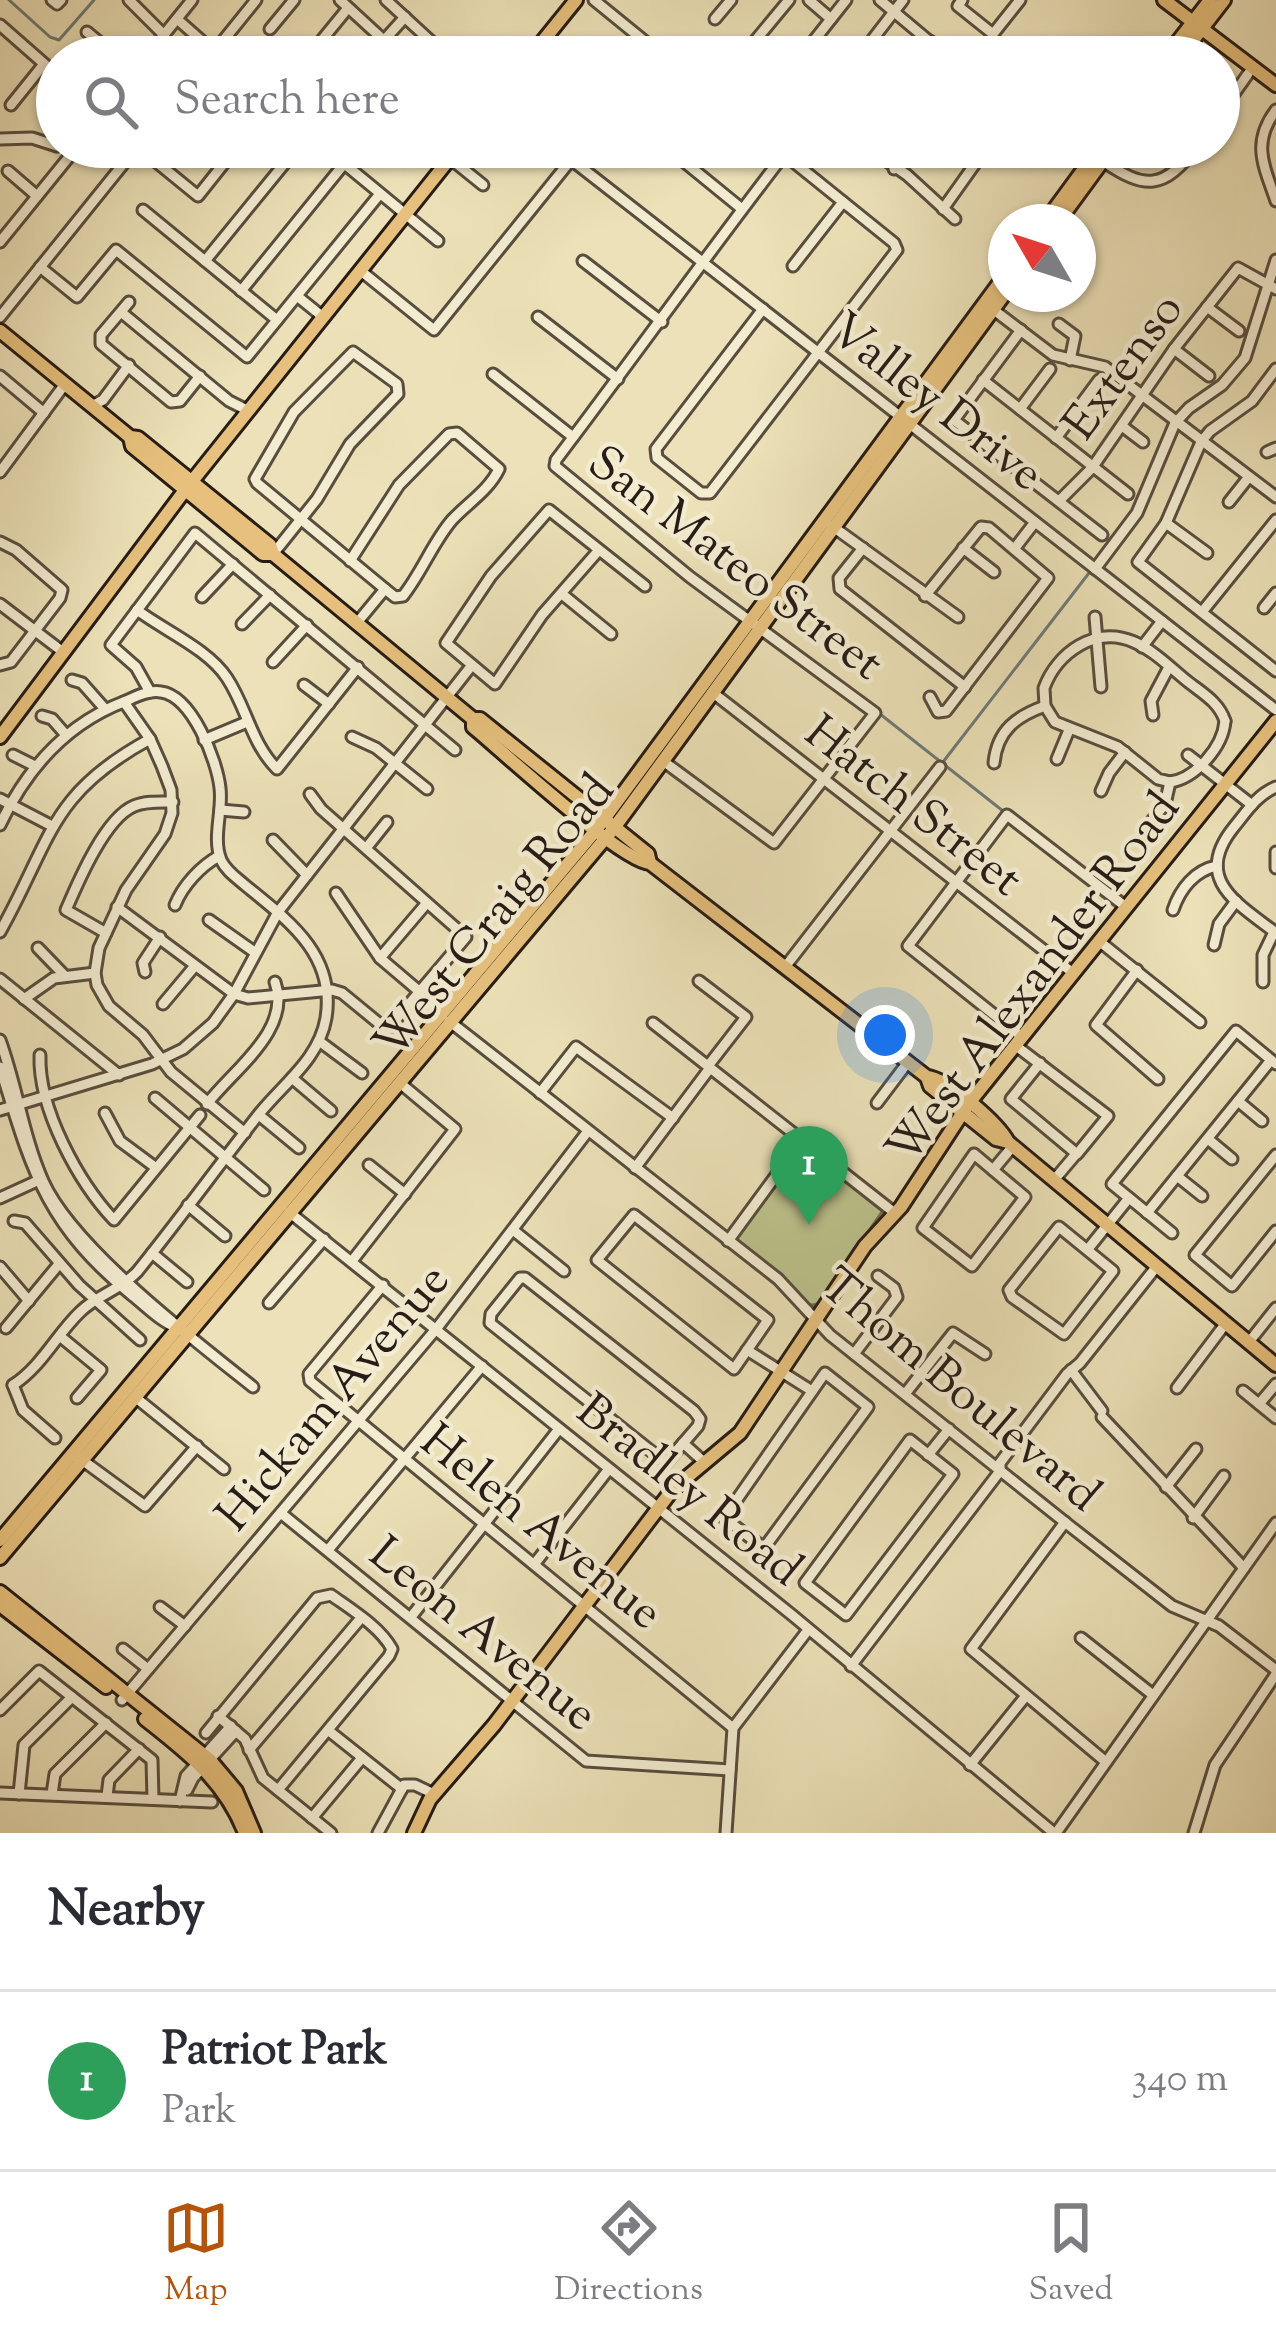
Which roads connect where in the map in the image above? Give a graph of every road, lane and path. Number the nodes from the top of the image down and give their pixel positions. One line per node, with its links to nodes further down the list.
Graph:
1 (129, 0): 29 (street)
2 (193, 0): 22 (street)
3 (256, 0): 32 (street)
4 (386, 0): 21 (street)
5 (576, 0): 37 (main road)
6 (594, 0): 38 (street)
7 (731, 0): 23 (street)
8 (789, 0): 39 (street)
9 (809, 0): 24 (street)
10 (846, 0): 24 (street)
11 (880, 0): 20 (street)
12 (903, 0): 20 (street)
13 (1020, 0): 18 (street)
14 (1163, 0): 25 (main road)
15 (1210, 0): 25 (main road)
16 (1224, 0): 25 (main road)
17 (287, 2): 27 (street)
18 (960, 3)
19 (344, 4): 33 (street); 34 (street)
20 (894, 12): 41 (street); 42 (street)
21 (405, 17): 35 (street); 36 (street)
22 (177, 19): 29 (street); 31 (street)
23 (716, 19)
24 (831, 19): 40 (street)
25 (1193, 25): 43 (main road); 44 (main road); 45 (main road); 46 (main road)
26 (4, 29): 47 (street); 48 (street)
27 (270, 29)
28 (87, 32): 30 (street)
29 (164, 35)
30 (92, 36)
31 (194, 36)
32 (229, 36)
33 (322, 36)
34 (379, 36)
35 (387, 36)
36 (425, 36)
37 (547, 36)
38 (638, 36)
39 (759, 36)
40 (819, 36)
41 (875, 36)
42 (924, 36)
43 (1184, 36)
44 (1189, 36)
45 (1206, 36)
46 (1208, 36)
47 (0, 44)
48 (36, 57)
49 (1240, 61): 54 (main road)
50 (1240, 66): 52 (main road)
51 (36, 74): 55 (street)
52 (1249, 74): 53 (street); 54 (main road)
53 (1240, 86)
54 (1275, 87)
55 (11, 105)
56 (1276, 110): 84 (street)
57 (36, 139): 58 (street)
58 (0, 140)
59 (60, 168): 83 (street)
60 (121, 168): 101 (street)
61 (164, 168): 62 (street)
62 (220, 168)
63 (281, 168): 97 (street)
64 (341, 168): 104 (street)
65 (349, 168): 82 (street)
66 (442, 168): 91 (main road)
67 (468, 168): 81 (street)
68 (566, 168): 102 (street)
69 (582, 168): 99 (street, Valley Drive)
70 (692, 168): 88 (street)
71 (770, 168): 88 (street)
72 (805, 168): 85 (street)
73 (893, 168): 79 (street)
74 (972, 168): 89 (street)
75 (1090, 168): 86 (main road)
76 (1093, 168): 87 (main road)
77 (1122, 168): 78 (street)
78 (1179, 168)
79 (895, 170): 89 (street)
80 (8, 171): 83 (street)
81 (483, 185)
82 (379, 195): 91 (street); 105 (street)
83 (37, 196): 93 (street)
84 (1276, 201)
85 (843, 202): 100 (street); 122 (street)
86 (1061, 204)
87 (1070, 204)
88 (742, 209): 99 (street)
89 (944, 209): 92 (street)
90 (143, 210): 97 (street)
91 (405, 214): 94 (street); 102 (main road)
92 (955, 219)
93 (4, 229): 95 (street)
94 (438, 241)
95 (0, 242)
96 (1276, 260): 103 (street)
97 (205, 261): 104 (street)
98 (583, 261): 116 (street)
99 (701, 261): 109 (street, Valley Drive); 116 (street)
100 (793, 266)
101 (40, 267): 112 (street); 115 (street)
102 (361, 271): 113 (main road)
103 (1272, 288): 107 (street, Extenso); 141 (street)
104 (242, 291): 115 (street)
105 (297, 296): 113 (street); 115 (street)
106 (129, 302): 110 (street)
107 (1208, 307): 120 (street); 121 (street, Extenso)
108 (988, 308): 140 (main road, West Craig Road)
109 (763, 309): 122 (street, Valley Drive); 122 (street)
110 (121, 312): 124 (street); 129 (street)
111 (996, 312): 118 (street)
112 (0, 317)
113 (323, 317): 138 (main road)
114 (538, 317): 131 (street)
115 (277, 320)
116 (662, 322): 131 (street)
117 (1058, 324): 123 (street)
118 (1021, 330): 123 (street); 132 (street)
119 (0, 331): 134 (main road)
120 (1240, 331)
121 (1174, 349): 130 (street); 136 (street, Extenso)
122 (818, 352): 140 (street, Valley Drive)
123 (1070, 360): 136 (street)
124 (127, 367): 129 (street); 135 (street)
125 (1050, 369): 137 (street)
126 (1276, 370): 146 (street)
127 (493, 374): 143 (street)
128 (0, 376): 139 (street)
129 (200, 376): 138 (street)
130 (1209, 376)
131 (618, 380): 143 (street)
132 (983, 380): 137 (street); 155 (street)
133 (1099, 380): 144 (street)
134 (65, 384): 135 (main road); 139 (street)
135 (103, 395): 152 (main road)
136 (1144, 397): 141 (street); 142 (street, Extenso)
137 (1020, 409): 144 (street)
138 (248, 411): 152 (main road)
139 (44, 413): 148 (street)
140 (905, 421): 159 (street, Valley Drive); 161 (main road, West Craig Road)
141 (1175, 423): 146 (street); 172 (street)
142 (1122, 426): 145 (street); 149 (street, Extenso)
143 (573, 437): 188 (street, San Mateo Street)
144 (1056, 438): 149 (street)
145 (1143, 442)
146 (1202, 442): 151 (street); 160 (street)
147 (0, 444): 148 (street)
148 (14, 454): 150 (street)
149 (1092, 468): 153 (street); 155 (street, Extenso)
150 (0, 472)
151 (1248, 478): 154 (street); 156 (street)
152 (188, 486): 169 (main road); 196 (main road)
153 (1128, 494)
154 (1276, 497)
155 (1059, 501): 162 (street)
156 (1229, 502)
157 (301, 520): 157 (street); 169 (street); 170 (street)
158 (1276, 520): 184 (street)
159 (1035, 522): 166 (street); 172 (street, Valley Drive)
160 (1166, 523): 168 (street); 184 (street)
161 (828, 525): 164 (street); 188 (main road, West Craig Road)
162 (1102, 535)
163 (0, 542): 192 (street)
164 (863, 548): 179 (street); 206 (street)
165 (963, 548): 166 (street); 173 (street); 179 (street)
166 (1015, 548): 206 (street)
167 (599, 550): 174 (street); 178 (street); 198 (street)
168 (1207, 553)
169 (273, 554): 190 (main road)
170 (350, 561): 175 (street); 175 (street)
171 (232, 564): 177 (street); 180 (street); 183 (street)
172 (1095, 569): 187 (street, Valley Drive)
173 (994, 572)
174 (645, 586)
175 (385, 589): 190 (street)
176 (1276, 593): 182 (street)
177 (270, 595): 189 (street); 191 (street)
178 (562, 595): 193 (street); 198 (street)
179 (925, 596): 185 (street)
180 (202, 597)
181 (0, 604): 192 (street)
182 (1264, 608)
183 (137, 610): 207 (street); 220 (street)
184 (1202, 612): 202 (street)
185 (958, 617)
186 (1095, 617): 194 (street)
187 (1162, 621): 195 (street); 215 (street, Valley Drive)
188 (757, 622): 208 (main road, West Craig Road); 222 (main road, West Craig Road); 241 (street, San Mateo Street)
189 (242, 624)
190 (356, 624): 209 (main road)
191 (307, 625): 197 (street); 201 (street)
192 (35, 630): 196 (street); 199 (street)
193 (611, 634)
194 (1095, 640): 195 (street); 205 (street); 213 (street)
195 (1142, 647): 200 (street)
196 (64, 652): 225 (main road)
197 (273, 662)
198 (472, 664): 209 (street)
199 (3, 665)
200 (1169, 667): 216 (street); 238 (street)
201 (358, 668): 212 (street); 221 (street)
202 (1275, 669)
203 (71, 680): 214 (street)
204 (304, 685): 212 (street)
205 (1101, 686)
206 (965, 687): 210 (street)
207 (150, 692): 211 (street); 228 (street)
208 (712, 692): 222 (main road, West Craig Road); 241 (street, Hatch Street)
209 (446, 697): 218 (main road); 221 (street)
210 (930, 697)
211 (124, 702): 214 (street); 227 (street)
212 (329, 704): 220 (street)
213 (1046, 706): 223 (street); 236 (street)
214 (105, 709): 224 (street)
215 (1276, 710)
216 (1153, 715)
217 (42, 716): 224 (street)
218 (473, 719): 229 (main road); 229 (main road)
219 (1276, 721): 243 (main road, West Alexander Road)
220 (247, 722): 228 (street)
221 (424, 723): 230 (street); 237 (street)
222 (678, 730): 235 (main road, West Craig Road); 258 (main road, West Craig Road)
223 (1069, 730): 231 (street); 234 (street)
224 (66, 735): 239 (street)
225 (0, 737)
226 (352, 737): 237 (street)
227 (150, 739): 249 (street); 255 (street)
228 (203, 740): 251 (street)
229 (497, 740): 258 (main road); 258 (main road)
230 (455, 750)
231 (1125, 752): 242 (street); 246 (street)
232 (13, 754): 239 (street)
233 (1188, 755): 238 (street)
234 (1057, 759)
235 (663, 761): 241 (street); 258 (main road, West Craig Road)
236 (994, 763)
237 (396, 764): 245 (street); 257 (street)
238 (1200, 764): 242 (street); 243 (street)
239 (35, 766): 248 (street)
240 (940, 767): 259 (street)
241 (825, 779): 259 (street, Hatch Street)
242 (1170, 782): 256 (street)
243 (1225, 784): 250 (street); 270 (main road, West Alexander Road)
244 (1276, 788): 250 (street)
245 (427, 789)
246 (1101, 791)
247 (310, 794): 257 (street)
248 (5, 801): 254 (street); 255 (street)
249 (172, 802): 271 (street); 278 (street)
250 (1252, 805): 263 (street)
251 (220, 811): 252 (street); 262 (street)
252 (244, 812)
253 (387, 822): 261 (street)
254 (0, 825)
255 (52, 826): 276 (street)
256 (1147, 827)
257 (344, 829): 261 (street); 264 (street)
258 (605, 829): 275 (main road, West Craig Road); 275 (main road, West Craig Road); 285 (main road)
259 (891, 830): 265 (street, Hatch Street); 285 (street)
260 (273, 840): 264 (street)
261 (367, 847): 268 (street)
262 (220, 856): 269 (street); 273 (street)
263 (1217, 866): 267 (street); 272 (street)
264 (307, 875): 273 (street)
265 (956, 880): 270 (street); 290 (street, Hatch Street); 307 (street)
266 (336, 893): 284 (street)
267 (1235, 901): 277 (street); 281 (street)
268 (426, 904): 284 (street); 297 (street)
269 (175, 905)
270 (1126, 907): 280 (main road, West Alexander Road)
271 (117, 908): 278 (street); 279 (street)
272 (1173, 910)
273 (278, 912): 283 (street); 296 (street)
274 (209, 920): 283 (street)
275 (525, 923): 302 (main road, West Craig Road); 302 (main road, West Craig Road)
276 (0, 932)
277 (1275, 932): 295 (street)
278 (106, 933): 289 (street)
279 (160, 938): 286 (street); 288 (street)
280 (1099, 940): 287 (street); 290 (main road, West Alexander Road)
281 (1214, 945)
282 (38, 948): 291 (street)
283 (253, 951): 298 (street)
284 (380, 958): 297 (street)
285 (784, 967): 310 (main road)
286 (194, 968): 298 (street); 301 (street)
287 (1137, 970): 303 (street); 318 (street)
288 (146, 972)
289 (95, 973): 291 (street); 309 (street)
290 (1073, 973): 307 (main road, West Alexander Road)
291 (65, 976): 300 (street)
292 (0, 979): 300 (street)
293 (699, 981): 314 (street)
294 (275, 982): 299 (street)
295 (1263, 982)
296 (327, 990): 297 (street); 299 (street); 306 (street)
297 (420, 992)
298 (234, 994): 299 (street); 309 (street)
299 (279, 995): 325 (street)
300 (24, 999): 316 (street)
301 (163, 1004)
302 (445, 1019): 319 (main road, West Craig Road); 320 (street, Thom Boulevard); 358 (main road, West Craig Road)
303 (1200, 1022)
304 (653, 1023): 314 (street)
305 (0, 1040): 326 (street)
306 (319, 1040): 315 (street); 317 (street)
307 (1018, 1041): 312 (street); 327 (main road, West Alexander Road)
308 (40, 1055): 321 (street)
309 (163, 1060): 316 (street); 325 (street)
310 (908, 1062): 324 (street); 327 (main road)
311 (1274, 1062): 323 (street); 356 (street)
312 (1040, 1063): 341 (street); 341 (street)
313 (0, 1067): 326 (street)
314 (709, 1067): 332 (street); 338 (street)
315 (362, 1073)
316 (118, 1075): 321 (street)
317 (292, 1078): 328 (street); 330 (street)
318 (1158, 1079)
319 (400, 1084): 353 (street); 358 (main road, West Craig Road)
320 (539, 1093): 332 (street); 335 (street, Thom Boulevard)
321 (48, 1096): 326 (street); 346 (street)
322 (155, 1098): 334 (street)
323 (1238, 1102): 333 (street); 337 (street)
324 (877, 1103)
325 (207, 1104): 336 (street)
326 (10, 1107): 350 (street)
327 (966, 1108): 339 (main road); 360 (main road, West Alexander Road)
328 (331, 1111)
329 (105, 1113): 346 (street)
330 (259, 1114): 336 (street); 340 (street)
331 (200, 1115): 334 (street)
332 (673, 1118): 347 (street)
333 (1262, 1121)
334 (188, 1126): 343 (street); 346 (street)
335 (588, 1131): 347 (street, Thom Boulevard); 363 (street, Hickam Avenue)
336 (245, 1133): 343 (street)
337 (1208, 1139): 344 (street); 349 (street)
338 (802, 1141): 360 (street); 368 (street)
339 (1010, 1144): 348 (street); 351 (main road)
340 (299, 1148)
341 (1076, 1154): 351 (street)
342 (1276, 1154): 369 (street)
343 (225, 1159): 352 (street); 357 (street)
344 (1232, 1159)
345 (369, 1166): 353 (street)
346 (155, 1167)
347 (635, 1168): 368 (street, Thom Boulevard)
348 (990, 1168): 348 (street)
349 (1178, 1176): 354 (street); 359 (street)
350 (39, 1180): 355 (street); 379 (street)
351 (1054, 1180): 362 (main road)
352 (264, 1190)
353 (405, 1194): 372 (street)
354 (1202, 1196)
355 (0, 1198)
356 (1129, 1198): 359 (street); 362 (street)
357 (188, 1205): 366 (street); 371 (street)
358 (285, 1209): 367 (street, Bradley Road); 389 (main road, West Craig Road)
359 (1148, 1213): 365 (street)
360 (896, 1214): 385 (main road, West Alexander Road)
361 (14, 1221): 373 (street)
362 (1107, 1224): 370 (street); 374 (main road)
363 (513, 1230): 376 (street); 388 (street, Hickam Avenue)
364 (1276, 1231): 369 (street)
365 (1172, 1233)
366 (225, 1236)
367 (324, 1239): 372 (street, Bradley Road); 383 (street)
368 (728, 1241): 385 (street, Thom Boulevard)
369 (1272, 1245)
370 (1088, 1249): 370 (street)
371 (152, 1253): 378 (street); 379 (street)
372 (352, 1261): 380 (street, Bradley Road)
373 (59, 1264): 381 (street); 382 (street)
374 (1156, 1265): 386 (main road); 399 (street)
375 (0, 1267): 381 (street)
376 (564, 1271)
377 (878, 1276): 394 (street)
378 (187, 1282)
379 (125, 1284): 382 (street); 389 (street)
380 (383, 1285): 388 (street, Bradley Road); 412 (street, Helen Avenue)
381 (29, 1301): 387 (street)
382 (95, 1301): 390 (street); 391 (street)
383 (269, 1303)
384 (1274, 1316): 392 (street)
385 (814, 1321): 394 (street, Thom Boulevard); 398 (main road, West Alexander Road)
386 (1226, 1323): 392 (main road); 404 (street)
387 (6, 1328)
388 (437, 1328): 397 (street, Bradley Road); 412 (street, Hickam Avenue)
389 (183, 1331): 403 (street); 408 (main road, West Craig Road); 420 (main road, West Craig Road)
390 (61, 1337): 401 (street); 409 (street)
391 (140, 1340)
392 (1249, 1342): 396 (main road)
393 (749, 1348): 393 (street); 398 (street)
394 (854, 1354): 407 (street, Thom Boulevard)
395 (985, 1354): 407 (street)
396 (1276, 1364)
397 (482, 1366): 413 (street, Bradley Road); 421 (street)
398 (782, 1370): 405 (street); 422 (main road, West Alexander Road)
399 (1072, 1370): 425 (street); 428 (street)
400 (0, 1384): 401 (street)
401 (13, 1384): 415 (street)
402 (1276, 1384): 410 (street)
403 (253, 1387)
404 (1177, 1388)
405 (812, 1391): 405 (street)
406 (1243, 1391): 410 (street)
407 (905, 1394): 414 (street, Thom Boulevard)
408 (135, 1397): 416 (street); 420 (main road, West Craig Road)
409 (77, 1398)
410 (1259, 1404): 411 (street)
411 (1276, 1418)
412 (359, 1421): 421 (street, Helen Avenue); 431 (street, Hickam Avenue)
413 (560, 1429): 424 (street, Bradley Road); 433 (street)
414 (949, 1429): 419 (street); 425 (street, Thom Boulevard)
415 (55, 1438)
416 (196, 1446): 420 (street); 423 (street)
417 (681, 1446): 417 (street); 422 (street)
418 (1196, 1449): 428 (street)
419 (928, 1455): 419 (street)
420 (78, 1456): 427 (main road, West Craig Road)
421 (404, 1458): 433 (street, Helen Avenue); 437 (street)
422 (699, 1465): 429 (main road); 430 (main road, West Alexander Road)
423 (224, 1469)
424 (609, 1469): 429 (street, Bradley Road); 439 (street)
425 (1000, 1471): 434 (street, Thom Boulevard); 454 (street)
426 (1224, 1476): 432 (street)
427 (56, 1483): 436 (main road, West Craig Road); 438 (main road, West Craig Road)
428 (1166, 1487): 432 (street)
429 (646, 1498): 430 (street, Bradley Road)
430 (659, 1508): 442 (main road, West Alexander Road); 450 (street, Bradley Road)
431 (282, 1514): 437 (street, Leon Avenue); 448 (street, Hickam Avenue)
432 (1192, 1518): 440 (street)
433 (485, 1522): 439 (street, Helen Avenue); 445 (street)
434 (1065, 1522): 447 (street, Thom Boulevard); 460 (street)
435 (1276, 1522): 440 (street)
436 (0, 1540)
437 (328, 1550): 445 (street, Leon Avenue)
438 (0, 1558)
439 (536, 1562): 442 (street, Helen Avenue)
440 (1244, 1568): 447 (street)
441 (0, 1592): 449 (main road)
442 (584, 1604): 461 (main road, West Alexander Road); 466 (street, Helen Avenue)
443 (160, 1607): 448 (street)
444 (5, 1608): 449 (main road); 452 (main road)
445 (411, 1617): 461 (street, Leon Avenue)
446 (361, 1618): 463 (street); 467 (street); 470 (street)
447 (1206, 1620): 456 (street, Thom Boulevard); 457 (street)
448 (184, 1626): 455 (street, Hickam Avenue)
449 (46, 1629): 452 (main road); 459 (main road)
450 (808, 1630): 454 (street, Bradley Road); 466 (street)
451 (1081, 1638): 457 (street)
452 (54, 1646): 459 (main road)
453 (123, 1649): 455 (street)
454 (851, 1666): 474 (street, Bradley Road)
455 (148, 1669): 459 (street, Hickam Avenue)
456 (1276, 1672): 493 (street)
457 (1154, 1695): 473 (street)
458 (72, 1697): 462 (street); 464 (street); 480 (street)
459 (125, 1697): 472 (main road)
460 (1025, 1697): 473 (street); 474 (street)
461 (513, 1699): 475 (street, Leon Avenue); 479 (main road, West Alexander Road)
462 (0, 1710)
463 (218, 1715): 465 (street); 468 (street)
464 (106, 1723): 469 (street); 481 (street)
465 (233, 1728): 470 (street); 472 (street)
466 (733, 1728): 475 (street)
467 (329, 1731): 471 (street); 477 (street)
468 (206, 1733)
469 (140, 1749): 482 (street); 483 (street)
470 (249, 1750): 477 (street)
471 (362, 1758): 476 (street); 486 (street)
472 (204, 1761): 484 (street); 487 (main road)
473 (1106, 1762): 492 (street)
474 (970, 1765): 492 (street, Bradley Road)
475 (730, 1770): 491 (street)
476 (402, 1789): 479 (street); 489 (street)
477 (278, 1790): 486 (street)
478 (0, 1793): 480 (street)
479 (436, 1793): 490 (main road, West Alexander Road); 490 (main road, West Alexander Road)
480 (19, 1794): 481 (street)
481 (52, 1794): 482 (street)
482 (107, 1796): 483 (street)
483 (153, 1799): 484 (street)
484 (183, 1801): 485 (street)
485 (212, 1802)
486 (313, 1818): 488 (street)
487 (249, 1833)
488 (331, 1833)
489 (378, 1833)
490 (417, 1833)
491 (726, 1833)
492 (1055, 1833)
493 (1194, 1833)

